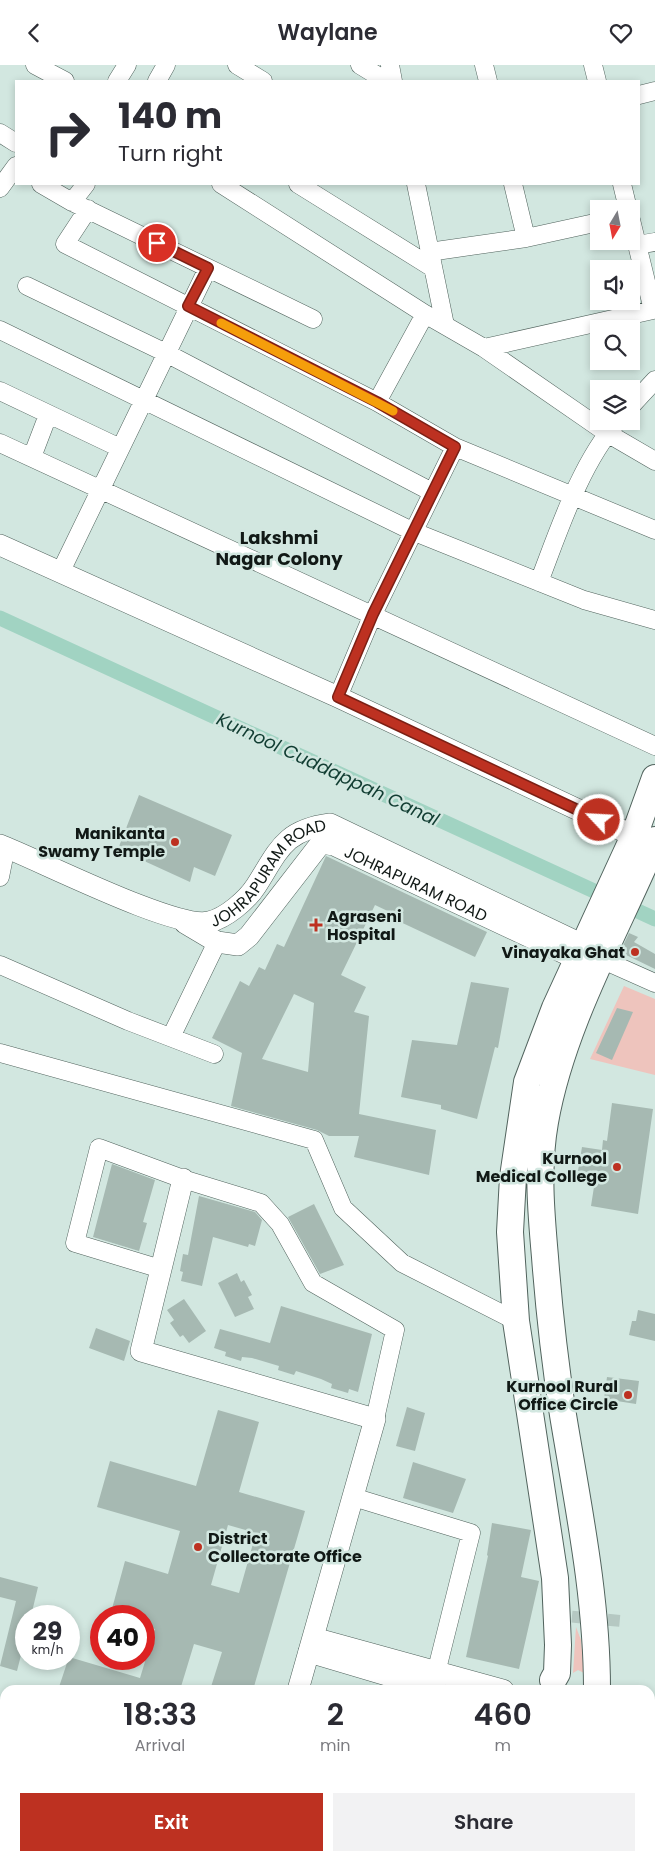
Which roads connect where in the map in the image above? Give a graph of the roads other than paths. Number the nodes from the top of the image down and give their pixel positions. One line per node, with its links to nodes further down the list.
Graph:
1 (126, 65): 10 (street)
2 (166, 65): 11 (street)
3 (237, 65): 12 (street)
4 (360, 65): 13 (street)
5 (390, 65): 14 (street)
6 (484, 65): 15 (street)
7 (594, 65): 16 (street)
8 (43, 67): 9 (street)
9 (63, 80)
10 (118, 80)
11 (158, 80)
12 (261, 80)
13 (384, 80)
14 (393, 80)
15 (488, 80)
16 (597, 80)
17 (655, 91): 18 (street)
18 (640, 95)
19 (0, 133): 20 (street)
20 (15, 142)
21 (15, 169): 29 (street)
22 (43, 185): 31 (street)
23 (85, 185): 31 (street)
24 (222, 185): 42 (street)
25 (300, 185): 38 (street)
26 (416, 185): 38 (street)
27 (513, 185): 34 (street)
28 (622, 185): 30 (street)
29 (0, 188)
30 (626, 200)
31 (72, 202): 32 (street)
32 (88, 209): 39 (street); 41 (street)
33 (590, 224): 34 (street)
34 (526, 238): 38 (street)
35 (655, 242): 36 (street)
36 (640, 244)
37 (638, 250): 46 (street)
38 (431, 260): 44 (street)
39 (208, 268): 41 (street); 43 (street)
40 (28, 286): 47 (street)
41 (188, 306): 47 (street); 52 (street)
42 (425, 314): 44 (street); 52 (street)
43 (313, 319)
44 (445, 325): 46 (street)
45 (0, 330): 51 (street)
46 (484, 348): 53 (street)
47 (166, 353): 51 (street); 63 (street)
48 (655, 380): 50 (street)
49 (0, 391): 54 (street)
50 (640, 396)
51 (143, 400): 59 (street); 66 (street)
52 (377, 402): 58 (street)
53 (590, 413)
54 (48, 415): 59 (street); 60 (street)
55 (611, 430): 64 (street)
56 (617, 430): 61 (street)
57 (0, 443): 60 (street)
58 (455, 447): 63 (street); 64 (street)
59 (120, 448): 62 (street)
60 (32, 457): 62 (street)
61 (655, 461)
62 (100, 490): 68 (street); 70 (street)
63 (432, 492): 66 (street)
64 (572, 497): 65 (street); 69 (street)
65 (655, 530)
66 (412, 531): 69 (street); 70 (street)
67 (0, 545): 68 (street)
68 (61, 571): 72 (street)
69 (538, 582): 71 (street)
70 (373, 614): 72 (street); 73 (street)
71 (655, 620)
72 (338, 697): 75 (street)
73 (655, 746)
74 (655, 778): 75 (main road)
75 (650, 840): 80 (main road)
76 (3, 846): 77 (street); 78 (street, JOHRAPURAM ROAD)
77 (0, 877)
78 (181, 920): 79 (street, JOHRAPURAM ROAD); 80 (street, JOHRAPURAM ROAD)
79 (217, 942): 80 (street, JOHRAPURAM ROAD); 83 (street)
80 (591, 948): 82 (street); 88 (main road); 96 (main road)
81 (0, 965): 83 (street)
82 (655, 983)
83 (171, 1037): 85 (street)
84 (0, 1053): 88 (street)
85 (214, 1053)
86 (183, 1179): 87 (street); 87 (street); 89 (street)
87 (161, 1269): 89 (street)
88 (516, 1321): 94 (main road)
89 (375, 1419): 90 (street)
90 (353, 1497): 91 (street); 92 (street)
91 (312, 1645): 92 (street); 93 (street)
92 (435, 1684)
93 (300, 1685)
94 (550, 1685): 95 (main road)
95 (588, 1685)
96 (597, 1685)

